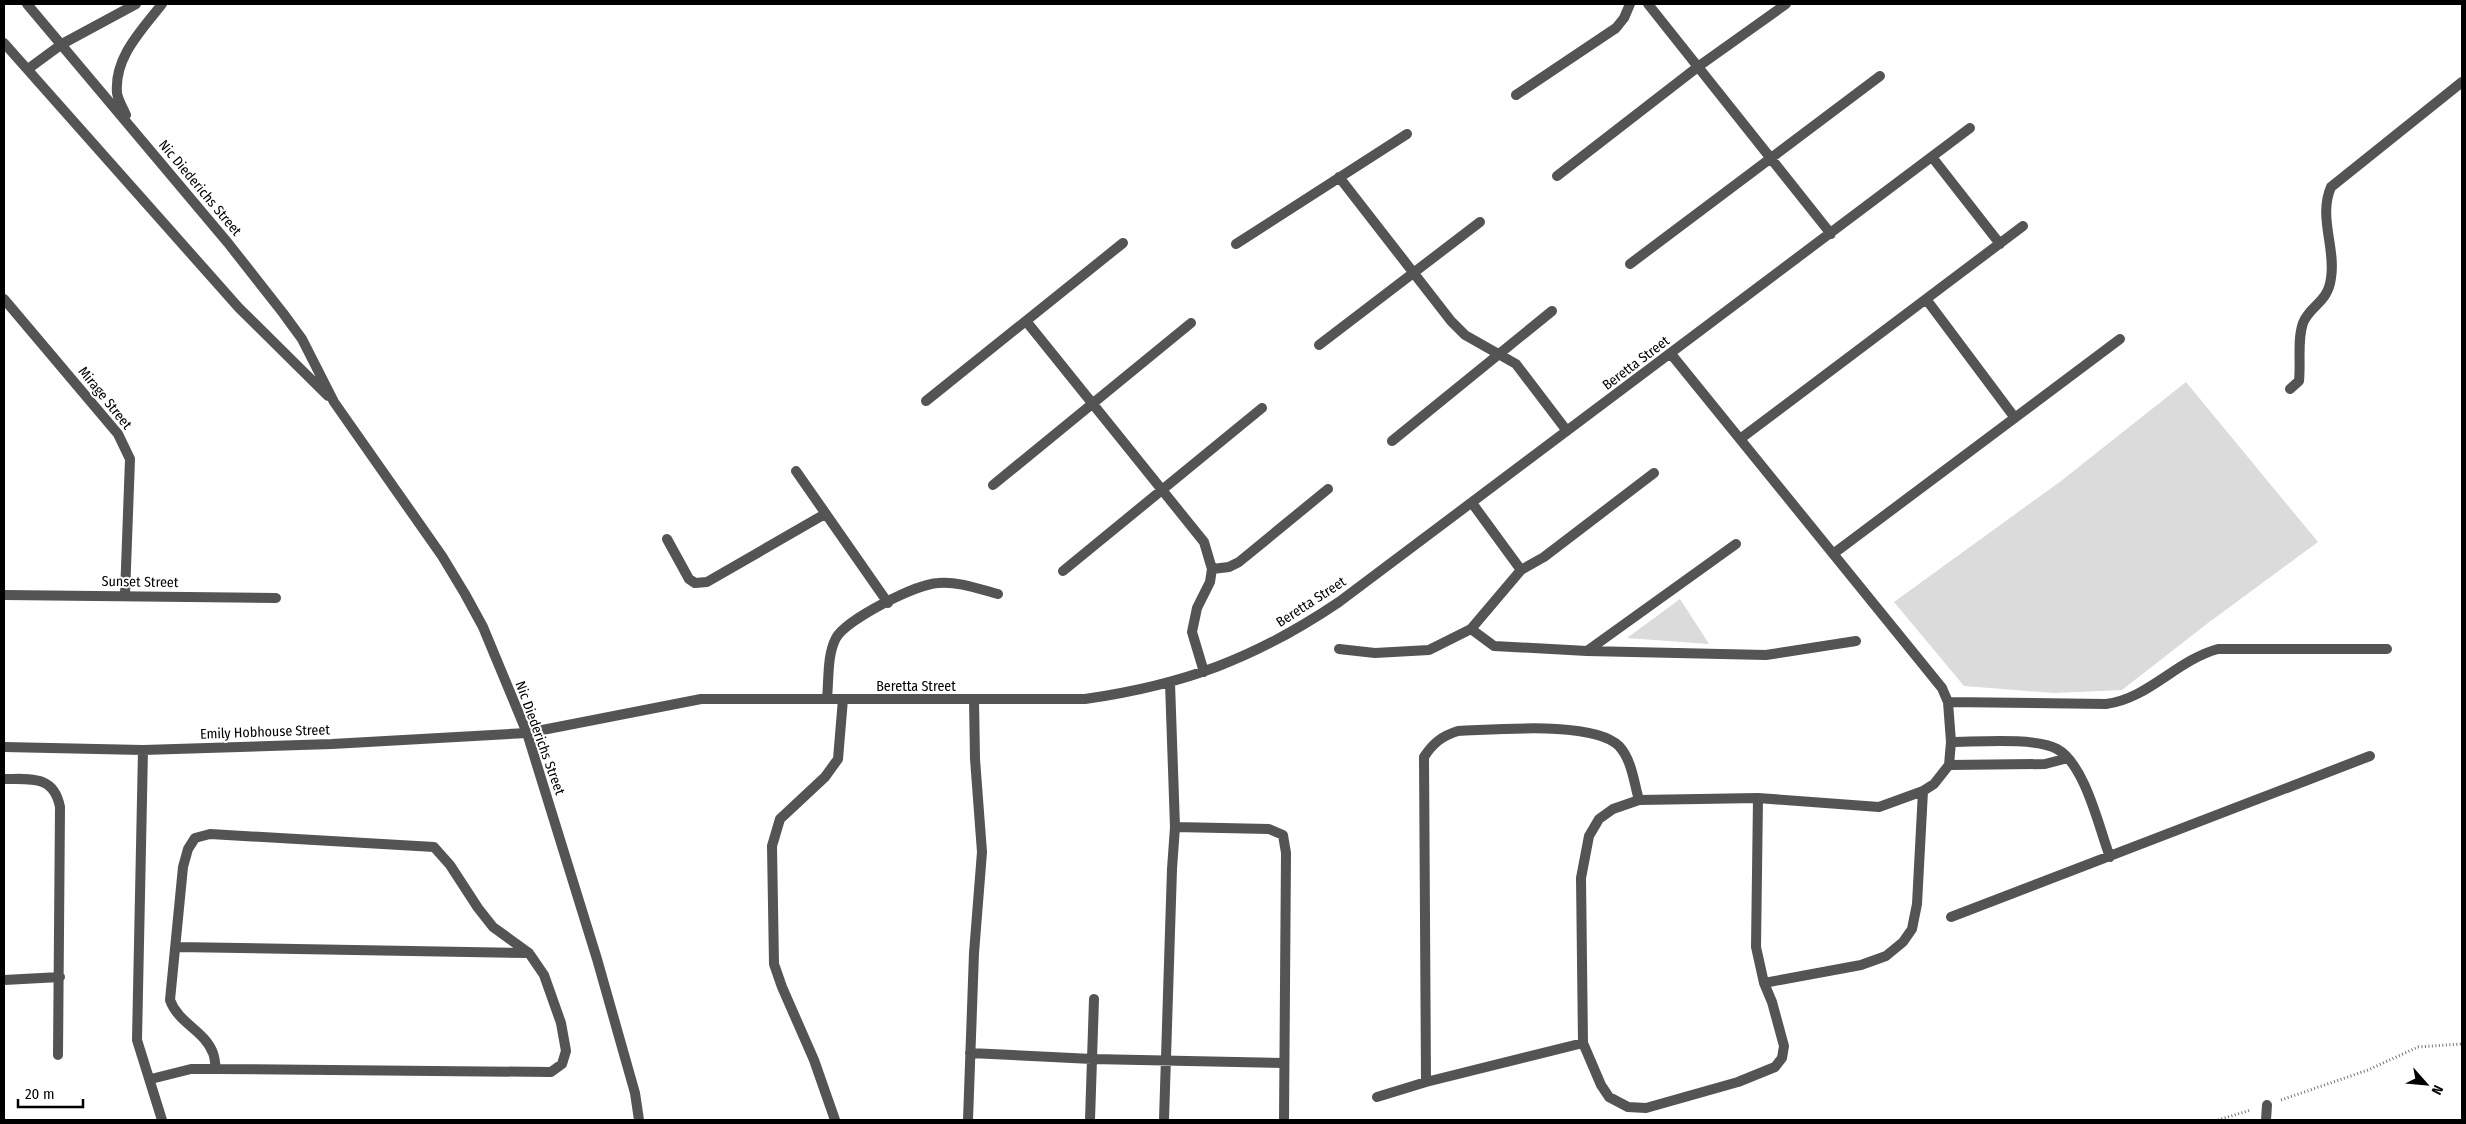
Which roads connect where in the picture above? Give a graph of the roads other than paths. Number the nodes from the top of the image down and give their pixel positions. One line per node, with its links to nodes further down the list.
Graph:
1 (27, 4): 8 (street, Nic Diederichs Street)
2 (136, 4): 8 (street)
3 (162, 4): 14 (street)
4 (1630, 4): 13 (street)
5 (1648, 4): 9 (street)
6 (1786, 4): 9 (street)
7 (4, 43): 10 (street, Nic Diederichs Street)
8 (62, 44): 10 (street); 14 (street, Nic Diederichs Street)
9 (1699, 66): 18 (street); 19 (street)
10 (28, 70): 40 (street, Nic Diederichs Street)
11 (1880, 76): 18 (street)
12 (2462, 82): 38 (street)
13 (1516, 95)
14 (131, 127): 40 (street, Nic Diederichs Street)
15 (1970, 128): 17 (street, Beretta Street)
16 (1407, 134): 20 (street)
17 (1932, 157): 23 (street, Beretta Street); 26 (street)
18 (1771, 158): 23 (street); 27 (street)
19 (1557, 176)
20 (1339, 177): 25 (street); 28 (street)
21 (1480, 222): 28 (street)
22 (2023, 226): 26 (street)
23 (1831, 234): 37 (street, Beretta Street)
24 (1123, 243): 32 (street)
25 (1236, 244)
26 (2000, 244): 30 (street)
27 (1630, 264)
28 (1412, 272): 35 (street); 36 (street)
29 (4, 299): 62 (street, Mirage Street)
30 (1926, 299): 43 (street); 45 (street)
31 (1552, 311): 36 (street)
32 (1026, 321): 39 (street); 41 (street)
33 (1191, 323): 41 (street)
34 (2120, 339): 43 (street)
35 (1318, 344)
36 (1499, 353): 44 (street); 46 (street)
37 (1671, 354): 44 (street, Beretta Street); 45 (street)
38 (2290, 389)
39 (926, 401)
40 (334, 402): 76 (street, Nic Diederichs Street)
41 (1092, 404): 49 (street); 50 (street)
42 (1262, 408): 50 (street)
43 (2015, 418): 56 (street)
44 (1567, 431): 52 (street, Beretta Street)
45 (1740, 439): 56 (street)
46 (1392, 441)
47 (796, 471): 53 (street)
48 (1654, 473): 58 (street)
49 (993, 485)
50 (1162, 490): 57 (street); 59 (street)
51 (1328, 490): 57 (street)
52 (1472, 503): 58 (street); 70 (street, Beretta Street)
53 (826, 514): 54 (street); 64 (street)
54 (667, 539)
55 (1736, 544): 69 (street)
56 (1833, 554): 75 (street)
57 (1212, 569): 70 (street)
58 (1521, 570): 65 (street)
59 (1063, 571)
60 (998, 594): 64 (street)
61 (4, 595): 62 (street, Sunset Street)
62 (125, 595): 63 (street, Sunset Street)
63 (276, 598)
64 (888, 603): 72 (street)
65 (1471, 629): 67 (street); 69 (street)
66 (1856, 642): 69 (street)
67 (1339, 648)
68 (2387, 649): 75 (street)
69 (1587, 651)
70 (1204, 672): 71 (street, Beretta Street)
71 (1170, 683): 74 (street, Beretta Street); 87 (street)
72 (828, 698): 73 (street, Beretta Street); 76 (street, Beretta Street)
73 (843, 699): 74 (street, Beretta Street); 109 (street)
74 (974, 700): 97 (street)
75 (1948, 702): 77 (street)
76 (527, 733): 79 (street, Emily Hobhouse Street); 108 (street, Nic Diederichs Street)
77 (1950, 742): 81 (street); 82 (street)
78 (4, 747): 79 (street, Emily Hobhouse Street)
79 (144, 750): 103 (street)
80 (2370, 756): 88 (street)
81 (2068, 758): 82 (street); 88 (street)
82 (1948, 765): 84 (street)
83 (4, 779): 92 (street)
84 (1923, 791): 85 (street); 94 (street)
85 (1758, 798): 86 (street); 94 (street)
86 (1639, 800): 96 (street); 104 (street)
87 (1175, 827): 100 (street); 101 (street)
88 (2110, 857): 89 (street)
89 (1951, 917)
90 (177, 947): 91 (street); 91 (street); 102 (street)
91 (530, 953): 102 (street)
92 (60, 977): 93 (street); 98 (street)
93 (4, 980)
94 (1764, 983): 96 (street)
95 (1094, 999): 99 (street)
96 (1583, 1043): 104 (street)
97 (970, 1053): 99 (street); 110 (street)
98 (58, 1055)
99 (1092, 1059): 100 (street); 111 (street)
100 (1166, 1061): 101 (street); 112 (street)
101 (1284, 1063): 113 (street)
102 (216, 1069): 103 (street)
103 (151, 1080): 107 (street)
104 (1426, 1082): 105 (street)
105 (1377, 1097)
106 (2266, 1105): 114 (street)
107 (162, 1120)
108 (639, 1120)
109 (835, 1120)
110 (968, 1120)
111 (1090, 1120)
112 (1164, 1120)
113 (1284, 1120)
114 (2266, 1120)

